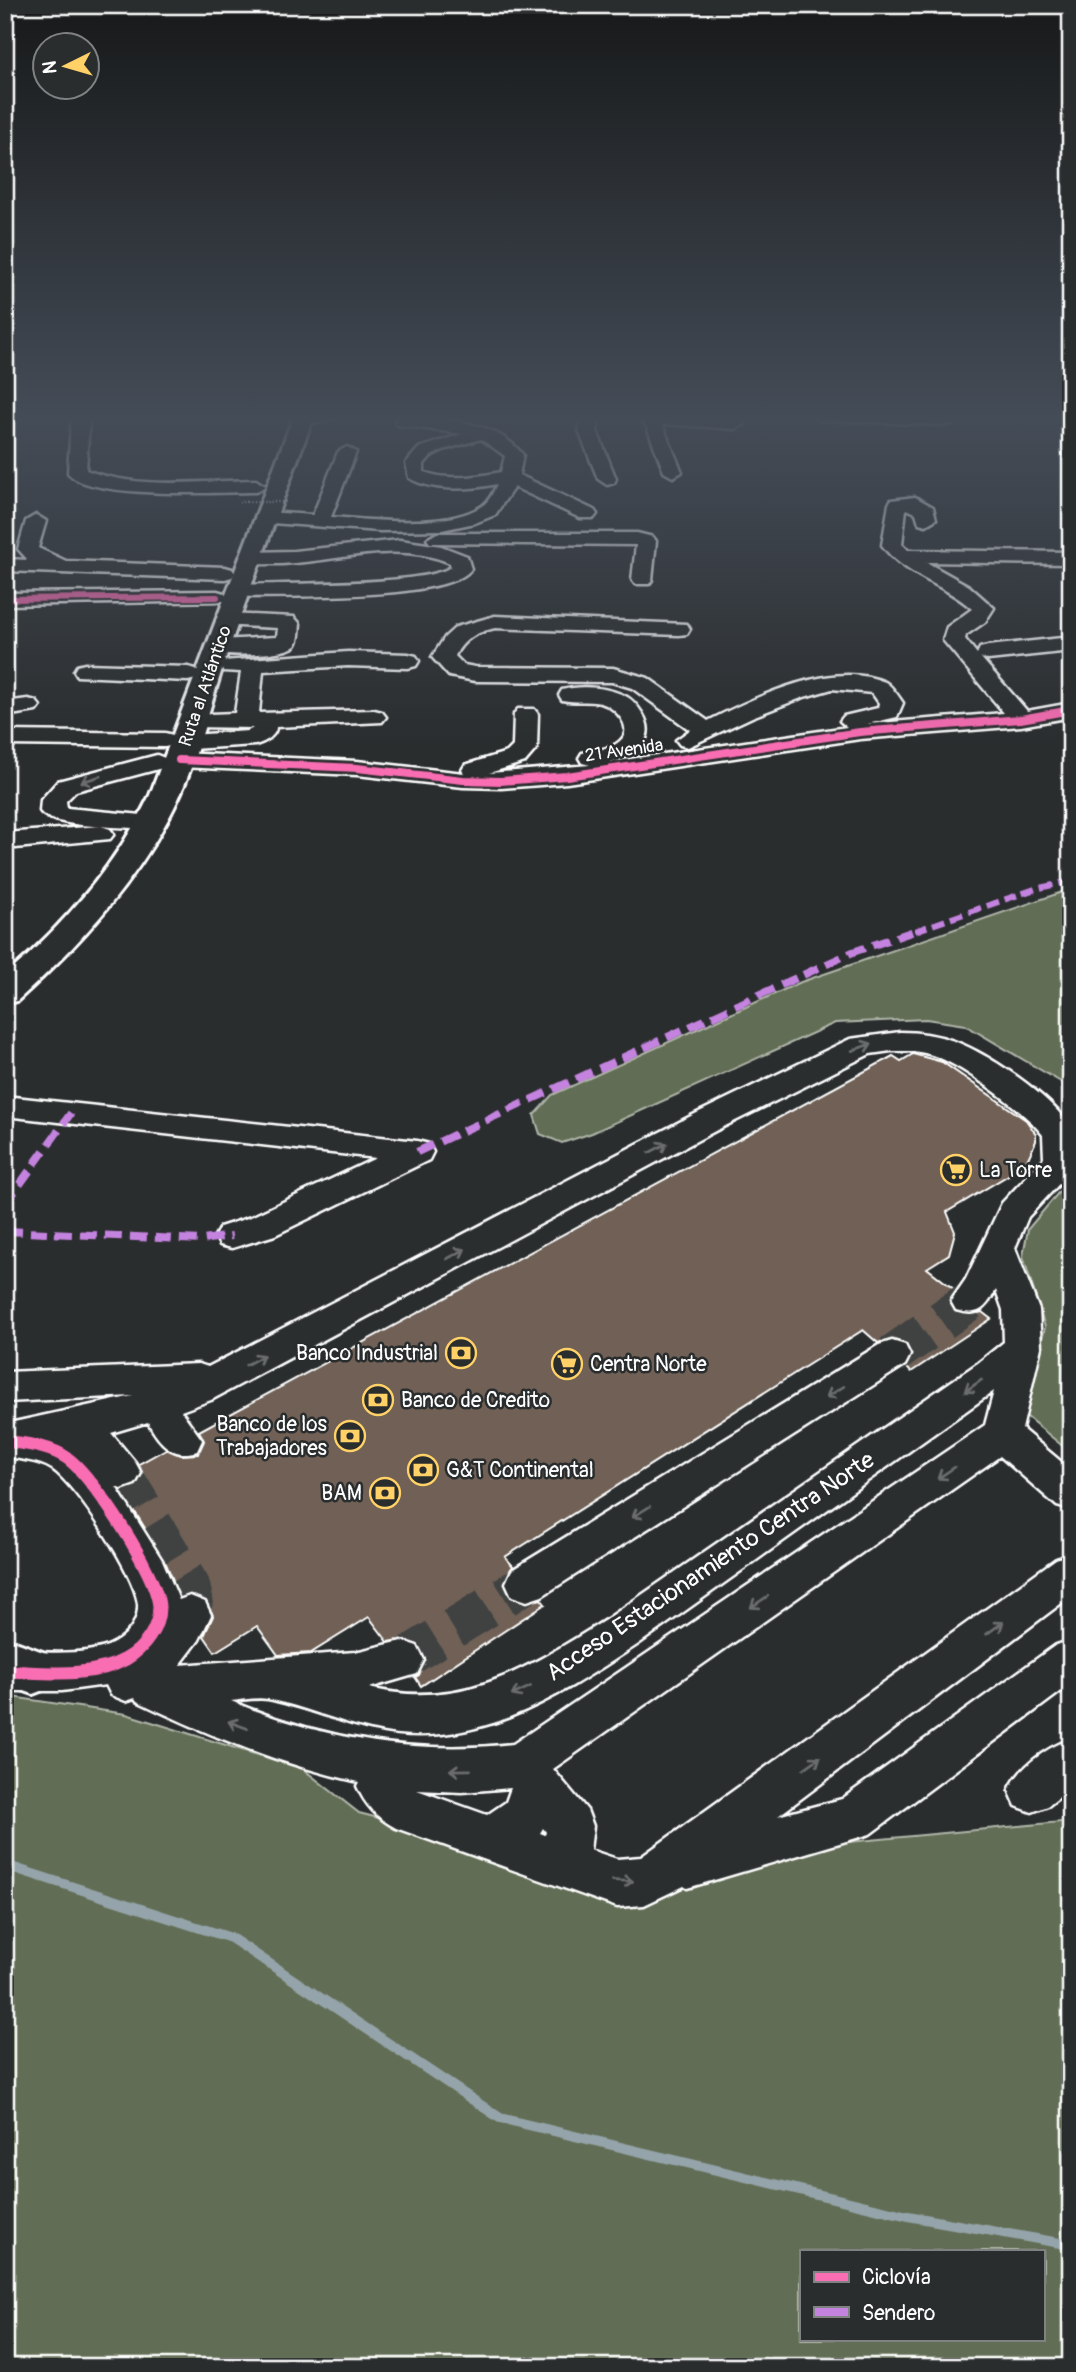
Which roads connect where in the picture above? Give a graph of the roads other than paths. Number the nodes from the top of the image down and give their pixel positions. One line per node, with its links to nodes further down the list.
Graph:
1 (34, 526): 10 (street)
2 (241, 526): 12 (highway, Ruta al Atlántico)
3 (262, 526): 7 (highway, Ruta al Atlántico)
4 (896, 526): 6 (street)
5 (362, 548): 7 (street); 11 (street); 12 (street)
6 (902, 556): 8 (street); 25 (street)
7 (250, 558): 12 (highway, Ruta al Atlántico)
8 (1071, 558)
9 (5, 565): 10 (street)
10 (65, 568): 12 (street)
11 (642, 580)
12 (227, 596): 13 (street); 18 (highway, Ruta al Atlántico); 18 (highway, Ruta al Atlántico); 18 (street)
13 (5, 599)
14 (679, 629): 27 (street)
15 (1071, 644): 16 (street)
16 (988, 653)
17 (408, 661): 19 (street)
18 (206, 663): 19 (street); 20 (street); 29 (highway, Ruta al Atlántico); 29 (highway, Ruta al Atlántico)
19 (253, 665): 26 (street)
20 (85, 671)
21 (570, 695): 33 (street)
22 (1071, 710): 25 (street, 21 Avenida)
23 (526, 714): 34 (street)
24 (374, 717): 26 (street)
25 (1021, 719): 32 (street, 21 Avenida)
26 (254, 720): 29 (street)
27 (706, 730): 30 (street); 30 (street)
28 (5, 738): 29 (street)
29 (173, 747): 31 (street); 34 (street, 21 Avenida); 35 (highway, Ruta al Atlántico); 35 (street, one-way to 35); 38 (highway, Ruta al Atlántico)
30 (668, 752): 32 (street)
31 (5, 754)
32 (643, 765): 33 (street, 21 Avenida)
33 (567, 776): 34 (street, 21 Avenida)
34 (444, 778)
35 (130, 827): 36 (street); 37 (highway, Ruta al Atlántico)
36 (5, 841)
37 (5, 969)
38 (5, 994)
39 (5, 1106): 40 (street)
40 (232, 1237)
41 (998, 1248): 42 (street); 43 (street); 45 (street, one-way to 41)
42 (969, 1301)
43 (1023, 1347): 50 (street); 61 (street, Acceso Estacionamiento Centra Norte, one-way to 61)
44 (892, 1355): 55 (street, one-way to 55)
45 (223, 1378): 46 (street); 49 (street)
46 (5, 1387)
47 (115, 1400): 48 (street)
48 (5, 1406)
49 (71, 1428): 51 (street); 52 (street)
50 (1002, 1434): 53 (street); 64 (street, one-way to 64)
51 (5, 1441): 60 (street)
52 (121, 1473)
53 (1071, 1494)
54 (1071, 1572): 69 (street, one-way to 54)
55 (527, 1583)
56 (190, 1615): 62 (street)
57 (1071, 1659): 69 (street)
58 (402, 1660): 61 (street)
59 (14, 1668): 60 (street)
60 (81, 1671): 62 (street)
61 (270, 1680): 62 (street)
62 (139, 1684): 64 (street, one-way to 62)
63 (1071, 1760): 66 (street)
64 (528, 1773): 67 (street); 68 (street)
65 (380, 1786): 67 (street)
66 (1032, 1790)
67 (489, 1838): 68 (street)
68 (564, 1863): 69 (street, one-way to 69)
69 (668, 1869)

